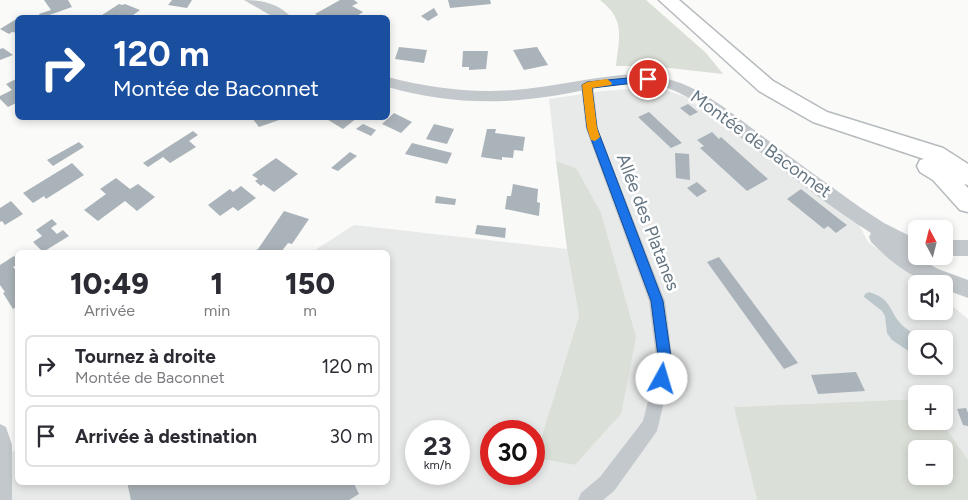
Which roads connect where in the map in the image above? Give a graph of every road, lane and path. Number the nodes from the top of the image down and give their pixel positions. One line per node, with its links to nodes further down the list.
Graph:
1 (668, 0): 6 (main road)
2 (259, 1): 3 (street)
3 (280, 15)
4 (390, 83): 5 (street, Montée de Baconnet)
5 (587, 85): 9 (street, Montée de Baconnet); 16 (street, Allée des Platanes)
6 (886, 139): 7 (main road); 8 (main road)
7 (968, 176)
8 (968, 203)
9 (862, 219): 10 (street, Montée de Baconnet); 13 (street, Montée de Baconnet)
10 (908, 244)
11 (953, 248): 12 (street)
12 (968, 248)
13 (968, 289)
14 (0, 433): 15 (street)
15 (2, 500)
16 (588, 500)

